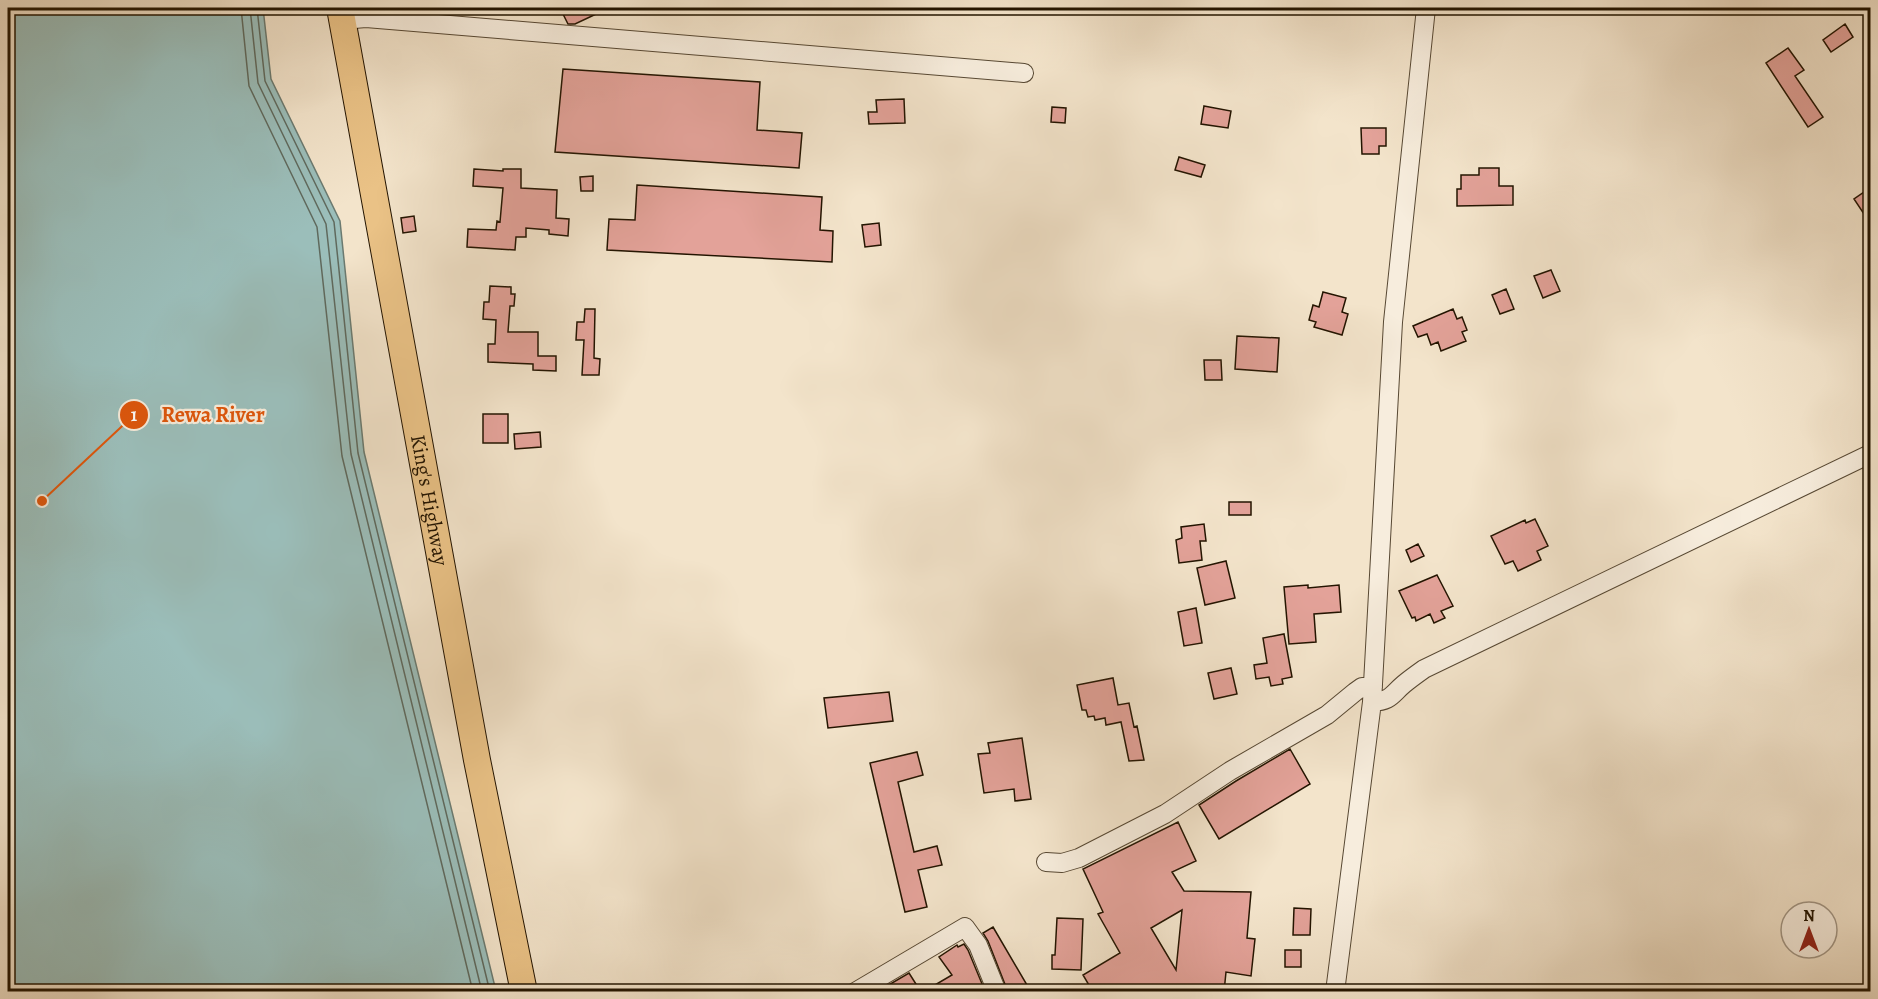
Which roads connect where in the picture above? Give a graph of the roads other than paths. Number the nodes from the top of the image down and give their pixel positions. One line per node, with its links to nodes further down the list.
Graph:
1 (1426, 8): 5 (street)
2 (341, 14): 3 (street); 7 (highway, King's Highway)
3 (1024, 73)
4 (1870, 454): 5 (street)
5 (1373, 694): 6 (street); 10 (street)
6 (1046, 862)
7 (525, 992)
8 (855, 992): 9 (street)
9 (997, 992)
10 (1335, 992)

